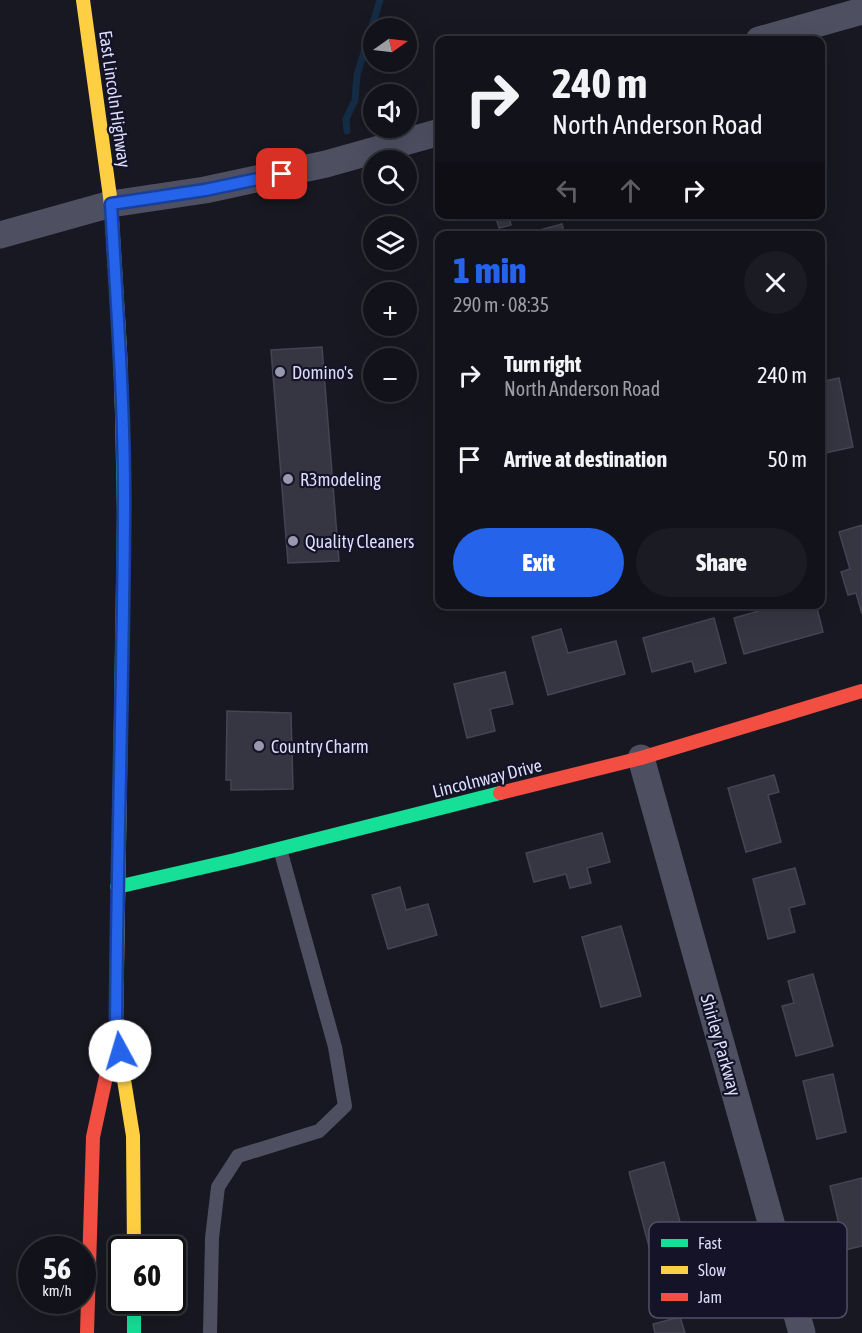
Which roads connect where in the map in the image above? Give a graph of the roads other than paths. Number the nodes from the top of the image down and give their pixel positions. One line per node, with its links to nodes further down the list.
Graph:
1 (83, 0): 5 (main road, East Lincoln Highway)
2 (862, 11): 3 (street)
3 (773, 36)
4 (435, 133): 5 (street)
5 (111, 204): 6 (street); 10 (main road, East Lincoln Highway)
6 (0, 235)
7 (862, 691): 8 (main road, Lincolnway Drive)
8 (641, 758): 9 (main road, Lincolnway Drive); 12 (street, Shirley Parkway)
9 (280, 849): 10 (main road, Lincolnway Drive); 18 (lane)
10 (117, 887): 11 (main road, East Lincoln Highway)
11 (116, 1030): 13 (main road, East Lincoln Highway); 16 (main road, East Lincoln Highway)
12 (771, 1222)
13 (134, 1236)
14 (134, 1314): 17 (main road)
15 (798, 1318): 19 (street, Shirley Parkway)
16 (87, 1333)
17 (134, 1333)
18 (210, 1333)
19 (802, 1333)

